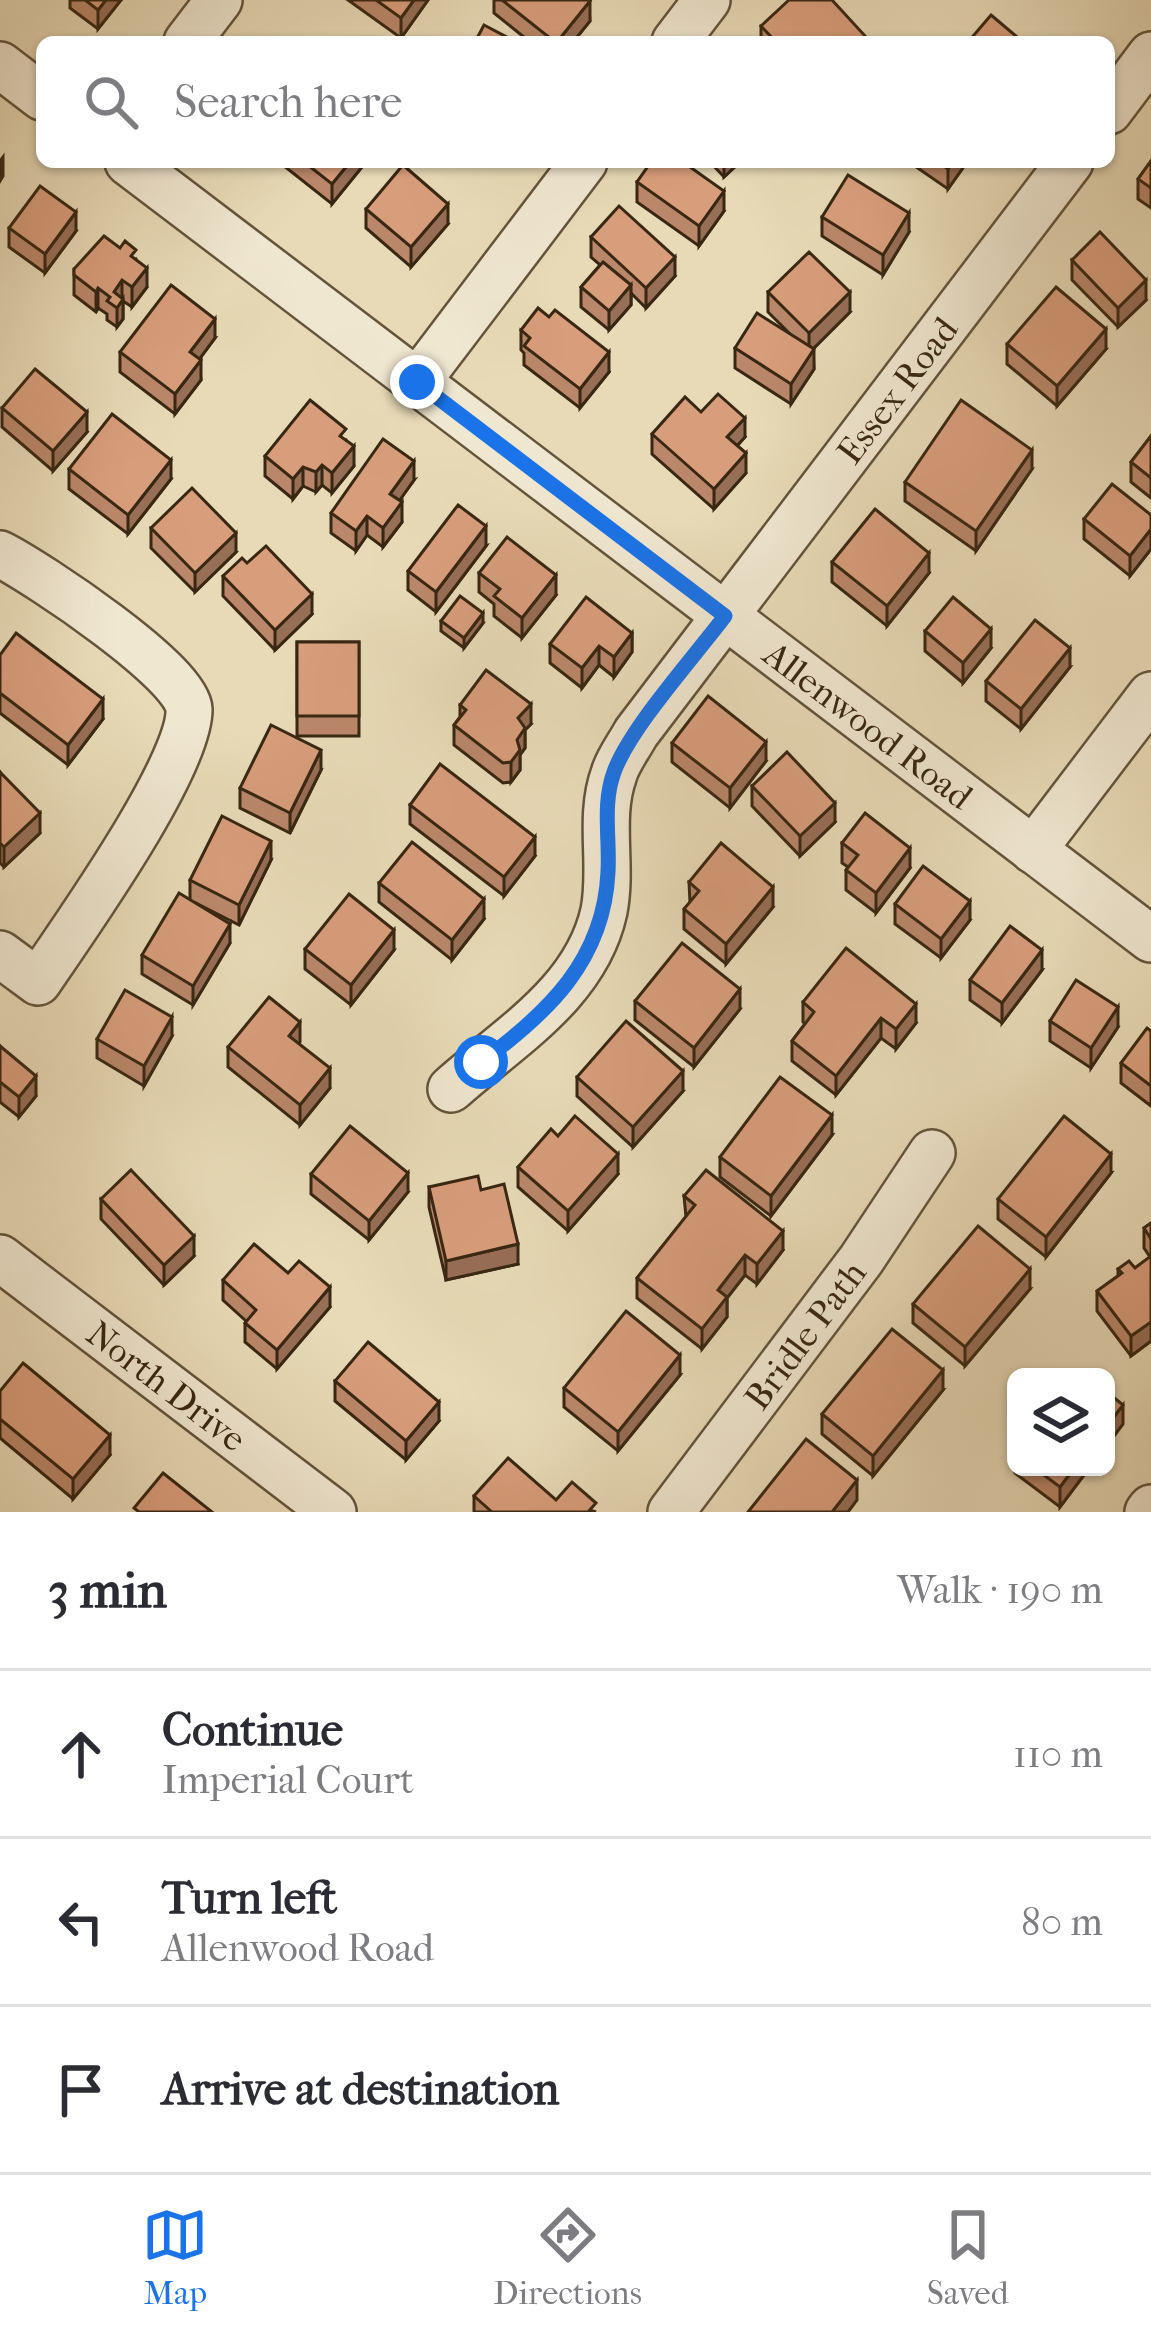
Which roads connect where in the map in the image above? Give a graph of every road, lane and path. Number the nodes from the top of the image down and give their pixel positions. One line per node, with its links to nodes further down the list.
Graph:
1 (219, 0): 3 (street)
2 (707, 0): 4 (street)
3 (192, 36)
4 (680, 36)
5 (1151, 56): 8 (street)
6 (0, 65): 7 (street)
7 (36, 92)
8 (1115, 103)
9 (136, 168): 12 (street, Allenwood Road)
10 (579, 168): 12 (street)
11 (1065, 168): 14 (street, Essex Road)
12 (417, 382): 14 (street, Allenwood Road)
13 (0, 554): 18 (street)
14 (725, 616): 16 (street, Allenwood Road); 19 (street, Essex Road)
15 (1151, 695): 16 (street)
16 (1034, 850): 17 (street, Allenwood Road)
17 (1151, 940)
18 (0, 954)
19 (451, 1089)
20 (932, 1153): 23 (street, Bridle Path)
21 (0, 1258): 22 (street, North Drive)
22 (333, 1512)
23 (671, 1512)

